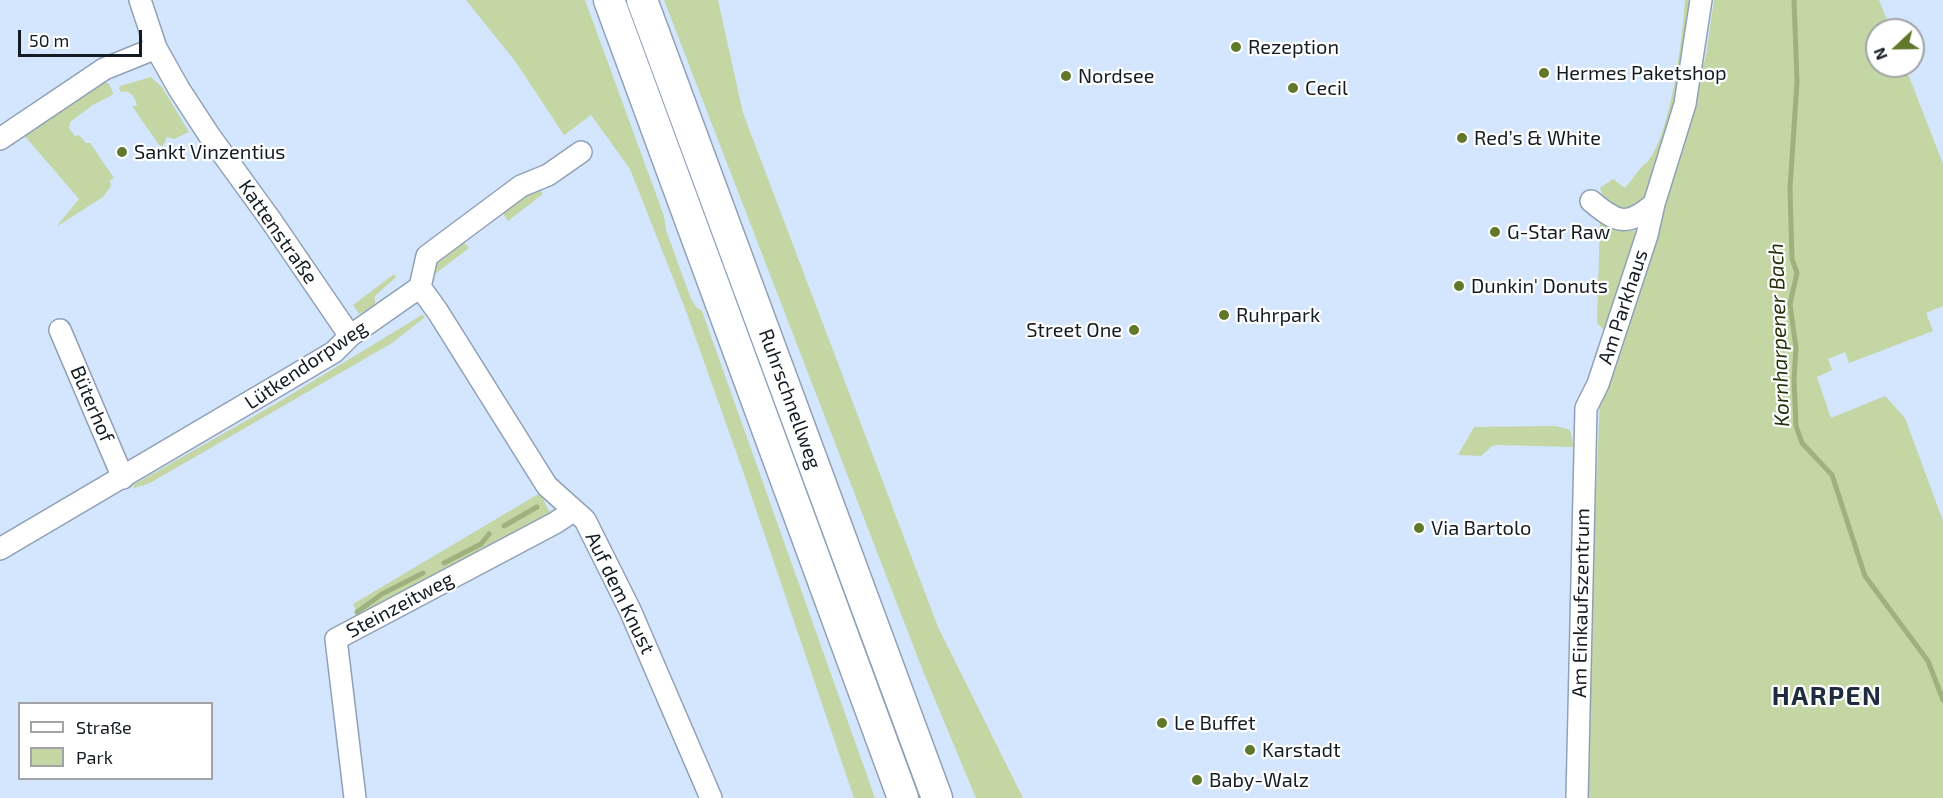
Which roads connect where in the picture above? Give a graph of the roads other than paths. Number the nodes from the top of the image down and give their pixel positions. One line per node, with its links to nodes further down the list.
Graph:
1 (140, 0): 5 (street, Kattenstraße)
2 (609, 0): 20 (highway, Ruhrschnellweg)
3 (642, 0): 17 (highway, Ruhrschnellweg)
4 (1701, 0): 9 (street, Am Parkhaus)
5 (156, 48): 6 (street); 12 (street, Kattenstraße)
6 (0, 139)
7 (581, 152): 10 (street)
8 (1591, 201): 9 (street, Am Parkhaus)
9 (1654, 204): 13 (street, Am Parkhaus)
10 (420, 287): 12 (street, Lütkendorpweg); 15 (street, Auf dem Knust)
11 (60, 330): 14 (street, Büterhof)
12 (350, 336): 14 (street, Lütkendorpweg)
13 (1586, 408): 23 (street, Am Einkaufszentrum)
14 (123, 478): 16 (street, Lütkendorpweg)
15 (573, 511): 18 (street, Steinzeitweg); 19 (street, Auf dem Knust)
16 (0, 549)
17 (873, 624): 21 (highway, Ruhrschnellweg); 22 (highway)
18 (355, 798)
19 (711, 798)
20 (903, 798)
21 (937, 798)
22 (956, 798)
23 (1577, 798)

